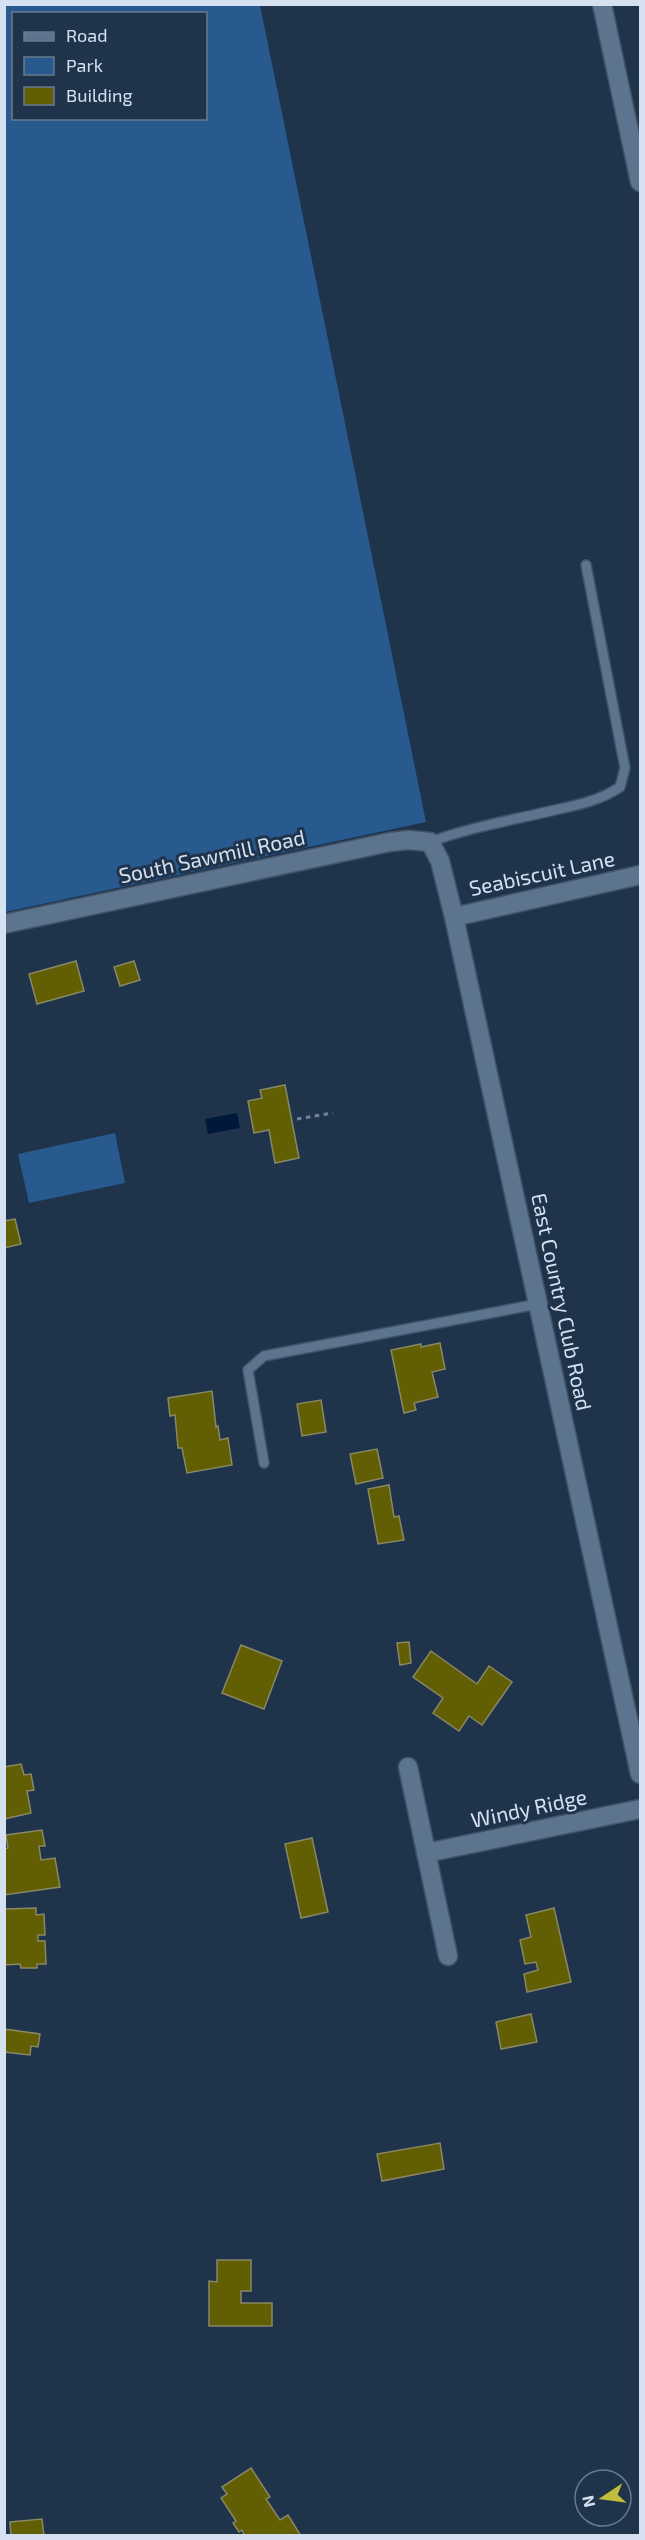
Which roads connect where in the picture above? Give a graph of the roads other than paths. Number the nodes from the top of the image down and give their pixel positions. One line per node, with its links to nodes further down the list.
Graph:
1 (602, 4): 2 (street)
2 (640, 182)
3 (586, 565): 4 (lane)
4 (430, 842): 6 (street, East Country Club Road); 7 (street, South Sawmill Road)
5 (640, 875): 6 (street, Seabiscuit Lane)
6 (454, 917): 8 (street, East Country Club Road)
7 (4, 924)
8 (538, 1304): 9 (lane); 11 (street, East Country Club Road)
9 (264, 1463)
10 (408, 1767): 13 (street)
11 (640, 1774)
12 (640, 1809): 13 (street, Windy Ridge)
13 (426, 1852): 14 (street)
14 (448, 1956)

